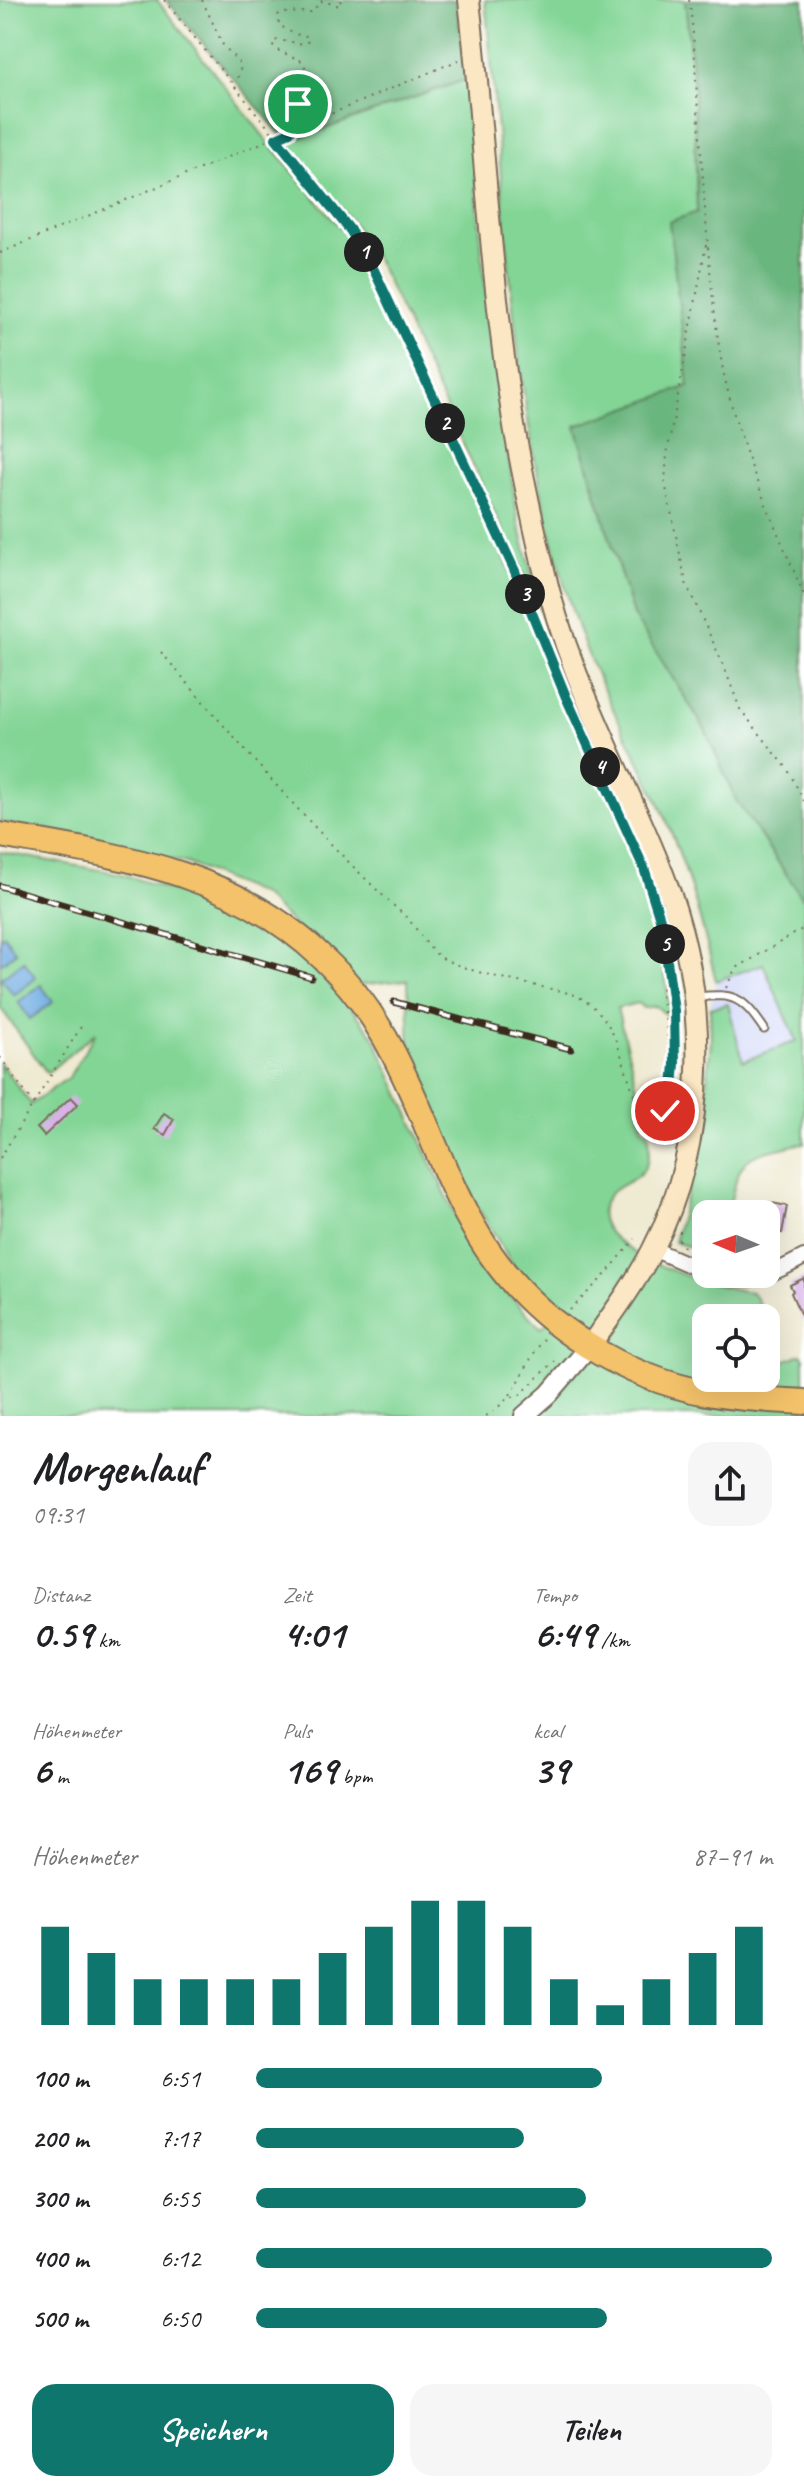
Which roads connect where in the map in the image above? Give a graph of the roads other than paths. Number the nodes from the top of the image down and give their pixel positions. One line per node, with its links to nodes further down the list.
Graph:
1 (469, 0): 3 (main road)
2 (0, 835): 9 (main road)
3 (702, 996): 4 (lane); 5 (main road)
4 (764, 1029)
5 (644, 1244): 7 (street); 9 (main road)
6 (804, 1257): 8 (street)
7 (692, 1266)
8 (780, 1270)
9 (590, 1346): 10 (main road); 11 (street)
10 (804, 1402)
11 (528, 1415)

